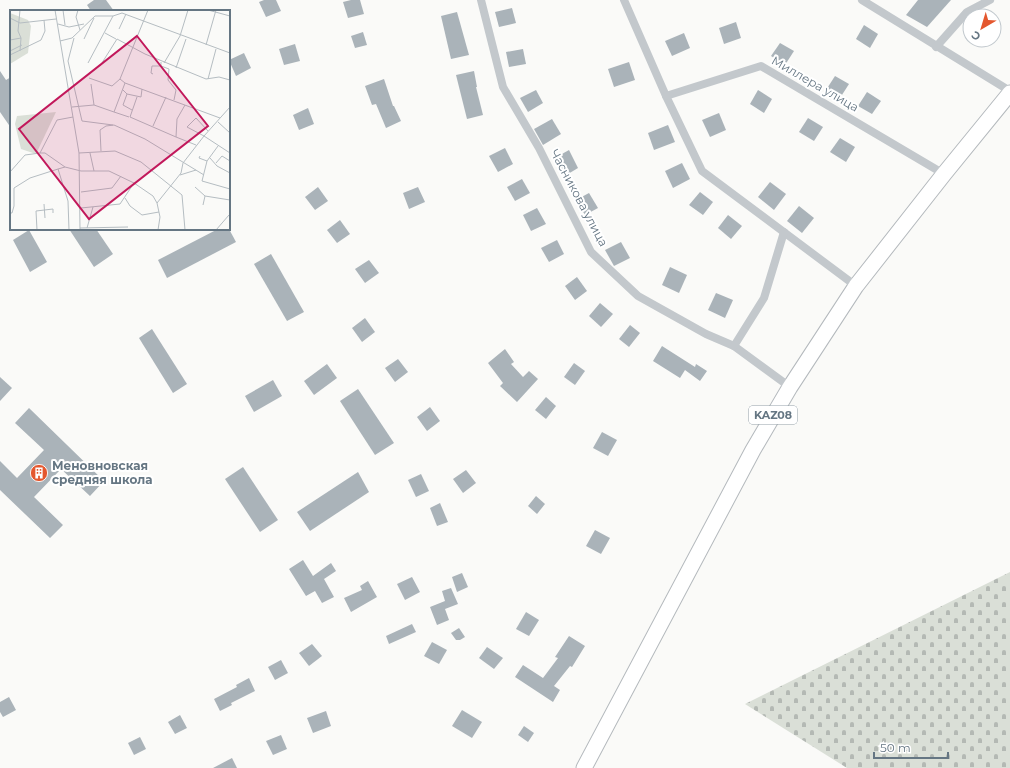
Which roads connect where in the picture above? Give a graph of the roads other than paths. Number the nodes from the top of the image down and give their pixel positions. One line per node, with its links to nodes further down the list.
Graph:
1 (481, 0): 11 (street, Часникова улица)
2 (624, 0): 7 (street)
3 (862, 0): 5 (street)
4 (990, 0): 5 (street)
5 (936, 47): 6 (street)
6 (1010, 92): 8 (highway, KAZ08)
7 (666, 96): 8 (street, Миллера улица); 9 (street)
8 (944, 174): 10 (highway, KAZ08)
9 (784, 232): 10 (street); 11 (street)
10 (856, 286): 12 (highway, KAZ08)
11 (734, 346): 12 (street, Часникова улица)
12 (790, 387): 13 (highway, KAZ08)
13 (584, 768)

